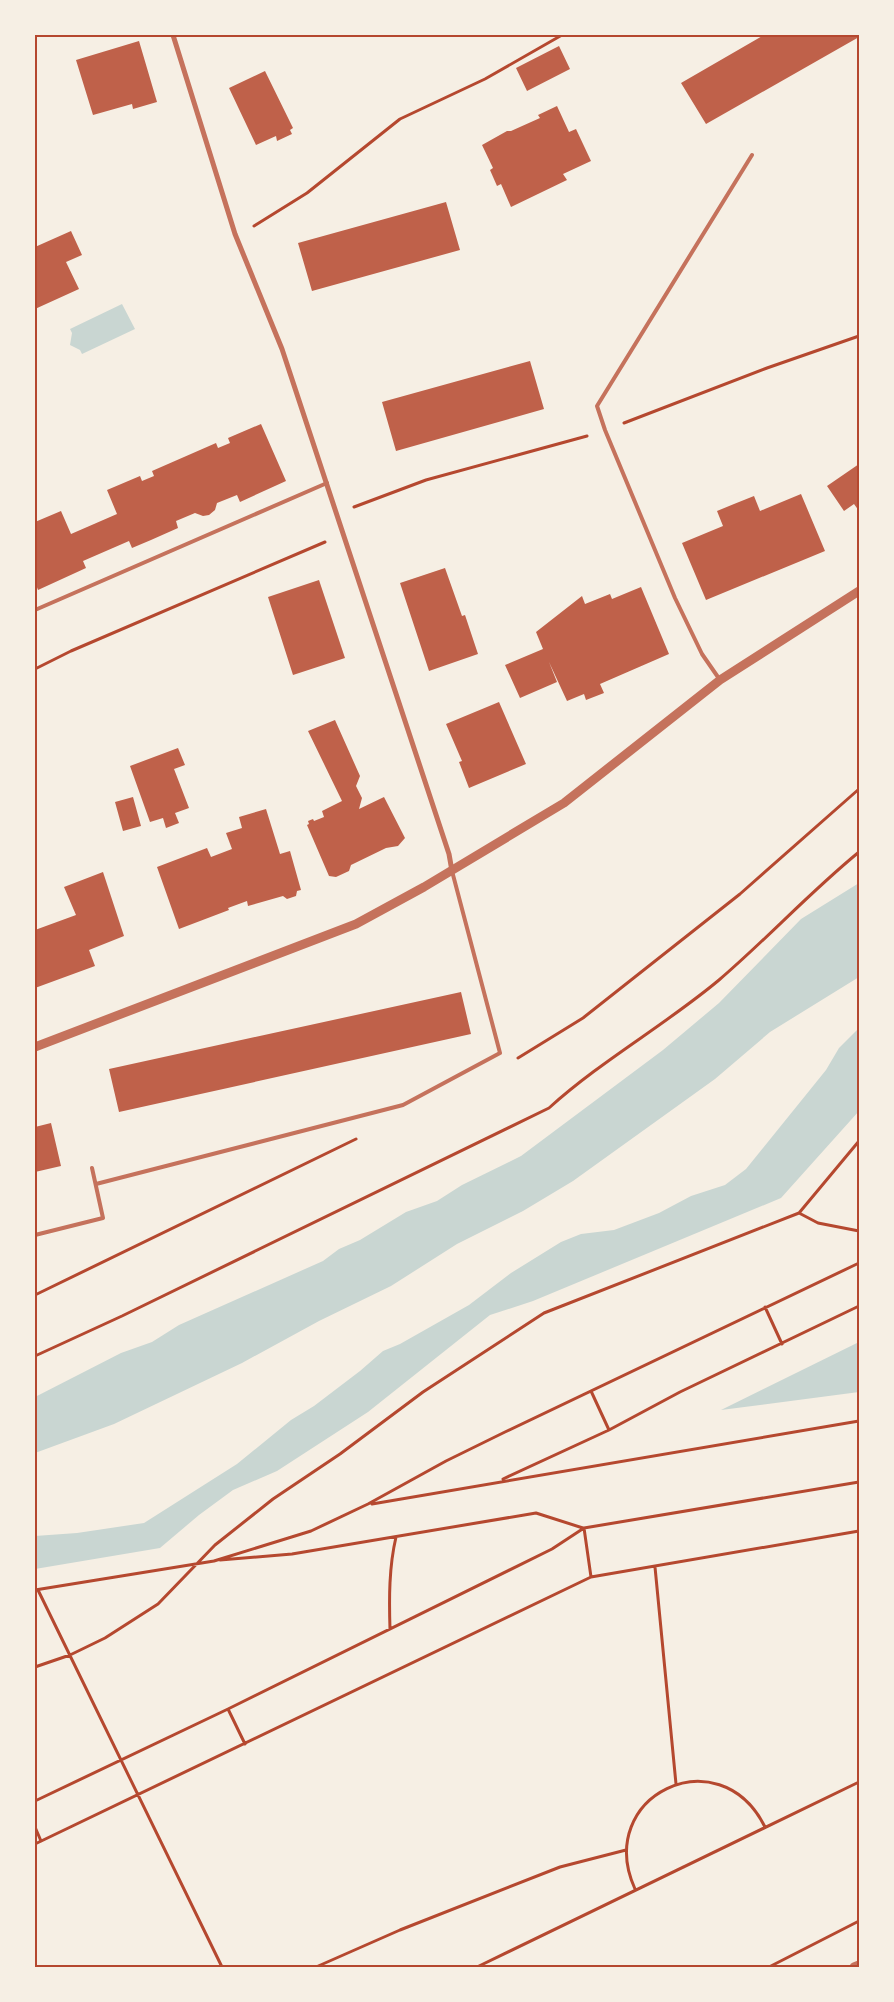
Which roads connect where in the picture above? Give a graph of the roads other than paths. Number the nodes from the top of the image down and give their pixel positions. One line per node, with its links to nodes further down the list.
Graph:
1 (173, 35): 3 (street)
2 (752, 155): 6 (lane)
3 (327, 483): 5 (lane); 7 (street)
4 (859, 591): 6 (street)
5 (35, 610)
6 (720, 680): 7 (street)
7 (452, 871): 8 (street); 10 (lane)
8 (35, 1047)
9 (92, 1168): 10 (lane)
10 (96, 1184): 11 (lane)
11 (35, 1235)
12 (859, 1965): 13 (street)
13 (854, 1967)

